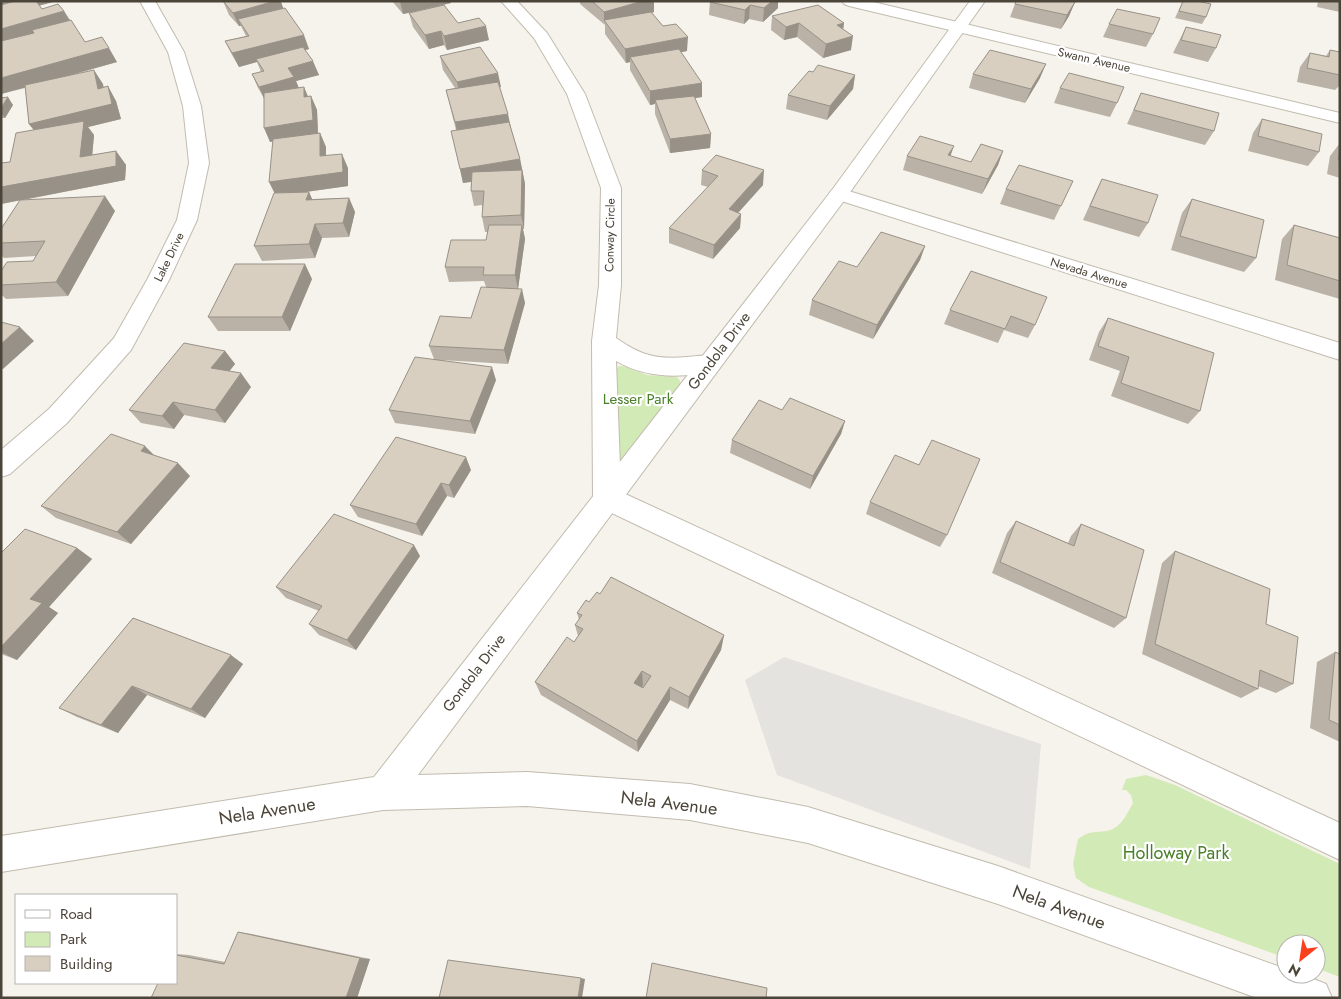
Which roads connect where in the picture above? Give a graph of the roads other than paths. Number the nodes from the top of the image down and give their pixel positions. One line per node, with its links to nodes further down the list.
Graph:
1 (147, 1): 11 (street, Lake Drive)
2 (508, 1): 8 (street, Conway Circle)
3 (849, 1): 5 (street, Swann Avenue)
4 (978, 1): 5 (street, Gondola Drive)
5 (958, 27): 6 (street, Swann Avenue); 7 (street, Gondola Drive)
6 (1340, 118)
7 (839, 194): 9 (street, Nevada Avenue); 10 (street, Gondola Drive)
8 (604, 341): 10 (street); 12 (street, Conway Circle)
9 (1340, 352)
10 (710, 363): 12 (street, Gondola Drive)
11 (1, 466)
12 (607, 498): 13 (street, Gondola Drive); 14 (street)
13 (382, 792): 15 (street, Nela Avenue); 16 (street, Nela Avenue)
14 (1340, 842)
15 (1, 854)
16 (1312, 998)

